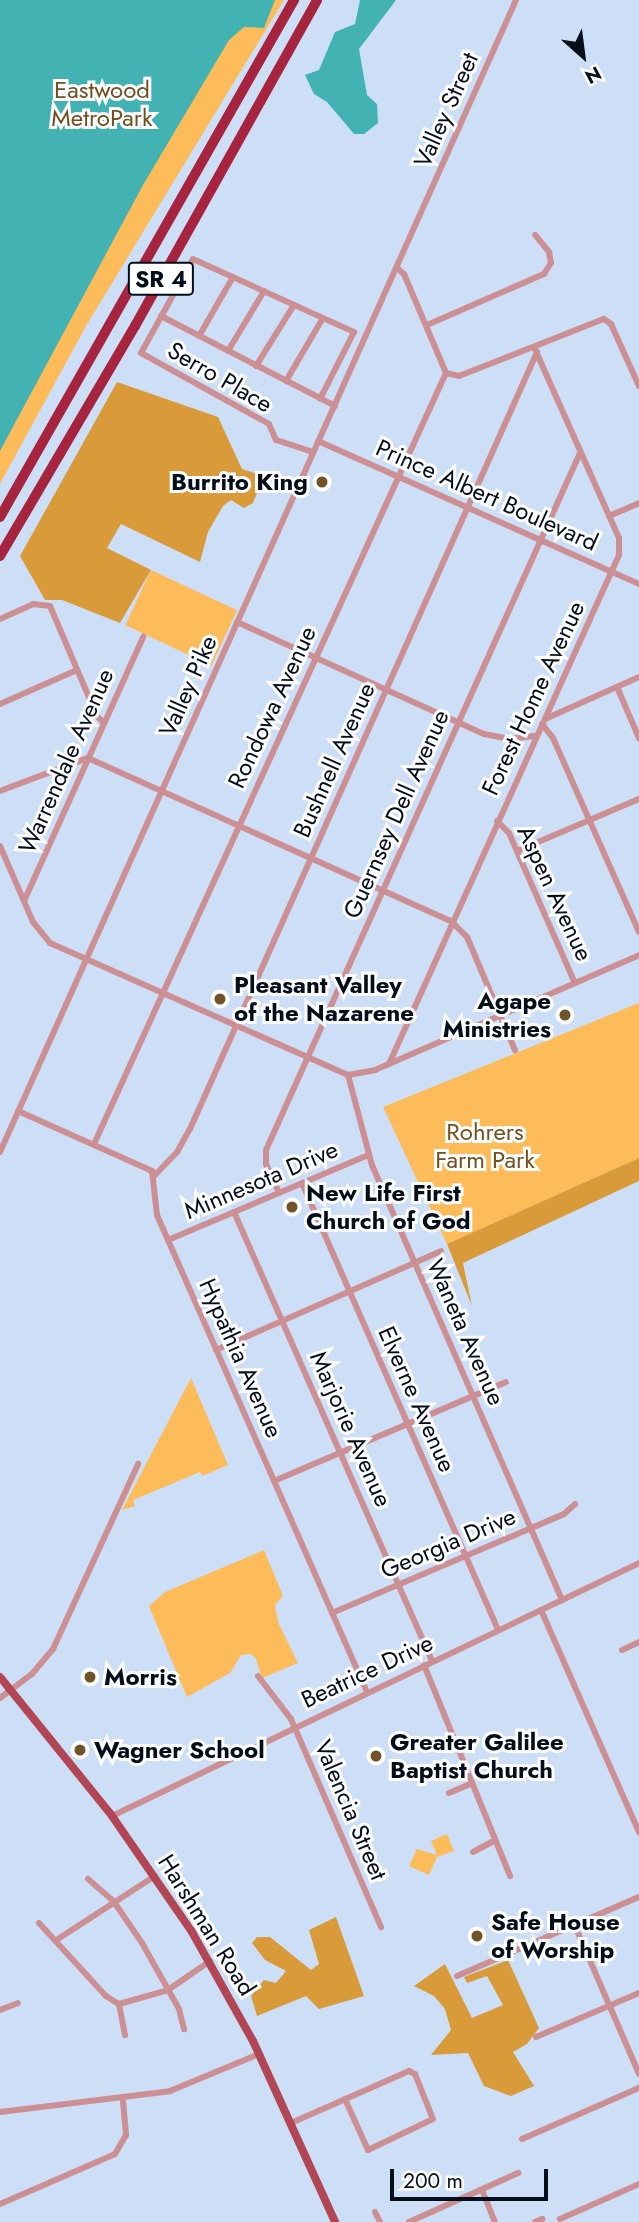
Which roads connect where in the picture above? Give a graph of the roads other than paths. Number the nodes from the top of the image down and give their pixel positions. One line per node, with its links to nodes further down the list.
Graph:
1 (294, 0): 29 (highway, SR 4)
2 (317, 0): 31 (highway, SR 4)
3 (516, 0): 5 (street, Valley Street)
4 (535, 235): 12 (street)
5 (410, 236): 6 (street, Valley Pike)
6 (397, 268): 12 (street); 21 (street, Valley Pike)
7 (233, 277): 8 (street); 10 (street); 13 (street)
8 (264, 291): 9 (street); 15 (street)
9 (294, 305): 11 (street); 16 (street)
10 (161, 316): 13 (street); 23 (street, Serro Place)
11 (323, 318): 18 (street); 20 (street)
12 (427, 325): 17 (street)
13 (199, 336): 15 (street)
14 (536, 349): 17 (street); 19 (street); 24 (street, Forest Home Avenue); 27 (street, Bushnell Avenue)
15 (228, 351): 16 (street)
16 (256, 366): 18 (street)
17 (446, 373): 25 (street, Rondowa Avenue)
18 (286, 381): 20 (street)
19 (639, 386)
20 (320, 399): 21 (street)
21 (335, 406): 22 (street, Valley Pike)
22 (318, 441): 23 (street, Valley Pike); 25 (street, Prince Albert Boulevard)
23 (313, 452): 35 (street, Valley Pike)
24 (580, 453): 28 (street, Forest Home Avenue); 30 (street, Guernsey Dell Avenue)
25 (398, 477): 27 (street, Prince Albert Boulevard); 37 (street, Rondowa Avenue)
26 (639, 503): 28 (street)
27 (467, 508): 30 (street, Prince Albert Boulevard); 41 (street, Bushnell Avenue)
28 (609, 516): 32 (street, Forest Home Avenue)
29 (0, 517)
30 (541, 540): 32 (street, Prince Albert Boulevard); 43 (street, Guernsey Dell Avenue)
31 (0, 556)
32 (612, 572): 33 (street, Prince Albert Boulevard); 44 (street, Forest Home Avenue)
33 (639, 584)
34 (0, 619): 38 (street)
35 (237, 622): 37 (street); 49 (street, Valley Pike)
36 (143, 637): 45 (street, Warrendale Avenue)
37 (316, 657): 41 (street); 54 (street, Rondowa Avenue)
38 (78, 670): 42 (street); 45 (street)
39 (639, 677): 40 (street)
40 (617, 687): 44 (street); 47 (street)
41 (387, 688): 43 (street); 57 (street, Bushnell Avenue)
42 (0, 704)
43 (460, 721): 46 (street); 58 (street, Guernsey Dell Avenue)
44 (544, 722): 46 (street, Forest Home Avenue); 53 (street)
45 (104, 723): 48 (street, Warrendale Avenue)
46 (536, 737): 52 (street, Forest Home Avenue)
47 (639, 738)
48 (89, 758): 49 (street); 50 (street); 59 (street, Warrendale Avenue)
49 (163, 789): 54 (street); 63 (street, Valley Pike)
50 (0, 791)
51 (639, 799): 53 (street)
52 (497, 821): 56 (street, Aspen Avenue); 60 (street, Forest Home Avenue)
53 (589, 821): 56 (street); 61 (street)
54 (239, 826): 57 (street); 65 (street, Rondowa Avenue)
55 (0, 846): 59 (street)
56 (517, 852): 64 (street, Aspen Avenue)
57 (311, 858): 58 (street); 67 (street, Bushnell Avenue)
58 (383, 891): 60 (street); 69 (street, Guernsey Dell Avenue)
59 (24, 901): 63 (street)
60 (451, 921): 66 (street); 70 (street, Forest Home Avenue)
61 (639, 932)
62 (639, 955): 64 (street)
63 (86, 961): 65 (street); 72 (street, Valley Pike)
64 (575, 983): 66 (street)
65 (162, 995): 67 (street); 73 (street, Rondowa Avenue)
66 (500, 1015): 68 (street); 70 (street)
67 (235, 1028): 69 (street); 76 (street, Bushnell Avenue)
68 (515, 1050)
69 (307, 1059): 71 (street); 78 (street, Guernsey Dell Avenue)
70 (389, 1064): 71 (street)
71 (348, 1075): 75 (street, Waneta Avenue)
72 (18, 1111): 73 (street); 74 (street, Valley Pike)
73 (94, 1144): 76 (street)
74 (0, 1152)
75 (369, 1155): 77 (street, Minnesota Drive); 82 (street, Waneta Avenue)
76 (154, 1176): 80 (street, Hypathia Avenue)
77 (302, 1183): 78 (street, Minnesota Drive); 83 (street, Elverne Avenue)
78 (279, 1193): 79 (street, Minnesota Drive)
79 (234, 1212): 80 (street, Minnesota Drive); 84 (street, Marjorie Avenue)
80 (168, 1240): 85 (street, Hypathia Avenue)
81 (441, 1251): 82 (street)
82 (415, 1263): 83 (street); 87 (street, Waneta Avenue)
83 (349, 1292): 84 (street); 88 (street, Elverne Avenue)
84 (282, 1321): 85 (street); 89 (street, Marjorie Avenue)
85 (216, 1350): 91 (street, Hypathia Avenue)
86 (506, 1382): 87 (street)
87 (472, 1395): 88 (street); 93 (street, Waneta Avenue)
88 (407, 1424): 89 (street); 94 (street, Elverne Avenue)
89 (340, 1453): 91 (street); 96 (street, Marjorie Avenue)
90 (138, 1464): 107 (street)
91 (274, 1481): 99 (street, Hypathia Avenue)
92 (575, 1504): 93 (street, Georgia Drive)
93 (531, 1529): 94 (street, Georgia Drive); 97 (street, Waneta Avenue)
94 (465, 1557): 96 (street, Georgia Drive); 100 (street, Elverne Avenue)
95 (639, 1563): 97 (street, Beatrice Drive)
96 (398, 1585): 99 (street, Georgia Drive); 103 (street, Marjorie Avenue)
97 (562, 1600): 98 (street, Beatrice Drive)
98 (541, 1609): 100 (street, Beatrice Drive); 114 (street)
99 (332, 1613): 108 (street, Hypathia Avenue)
100 (498, 1630): 103 (street, Beatrice Drive)
101 (639, 1642): 102 (street)
102 (622, 1650)
103 (432, 1661): 104 (street, Beatrice Drive)
104 (424, 1665): 108 (street, Beatrice Drive); 111 (street)
105 (0, 1676): 107 (main road, Harshman Road)
106 (258, 1676): 110 (street, Valencia Street)
107 (11, 1691): 109 (street); 113 (main road, Harshman Road)
108 (367, 1692): 110 (street, Beatrice Drive)
109 (0, 1698)
110 (294, 1727): 113 (street, Beatrice Drive); 124 (street, Valencia Street)
111 (472, 1783): 112 (street); 115 (street)
112 (449, 1793)
113 (112, 1815): 117 (main road, Harshman Road)
114 (639, 1832)
115 (495, 1842): 116 (street); 118 (street)
116 (473, 1852)
117 (155, 1876): 121 (street); 126 (main road, Harshman Road)
118 (510, 1876)
119 (88, 1879): 121 (street)
120 (639, 1896): 123 (street)
121 (114, 1902): 125 (street); 128 (street)
122 (39, 1923): 125 (street)
123 (575, 1926): 127 (street); 132 (street)
124 (381, 1927)
125 (58, 1939): 131 (street)
126 (210, 1961): 128 (street); 137 (main road, Harshman Road)
127 (457, 1976)
128 (168, 1990): 131 (street); 134 (street)
129 (639, 1993): 132 (street)
130 (18, 2003): 133 (street)
131 (120, 2004): 135 (street)
132 (610, 2006): 136 (street); 138 (street)
133 (0, 2010)
134 (184, 2029)
135 (125, 2035)
136 (536, 2037)
137 (259, 2054): 140 (street); 143 (main road, Harshman Road)
138 (639, 2074)
139 (639, 2088): 144 (street)
140 (123, 2098): 142 (street); 148 (street)
141 (345, 2099): 141 (street); 143 (street)
142 (0, 2112)
143 (291, 2123): 151 (main road, Harshman Road)
144 (522, 2138)
145 (518, 2174): 147 (street)
146 (639, 2185): 150 (street)
147 (481, 2190): 153 (street); 154 (street)
148 (0, 2204)
149 (375, 2212): 152 (street)
150 (559, 2219)
151 (335, 2222)
152 (380, 2222)
153 (409, 2222)
154 (495, 2222)

